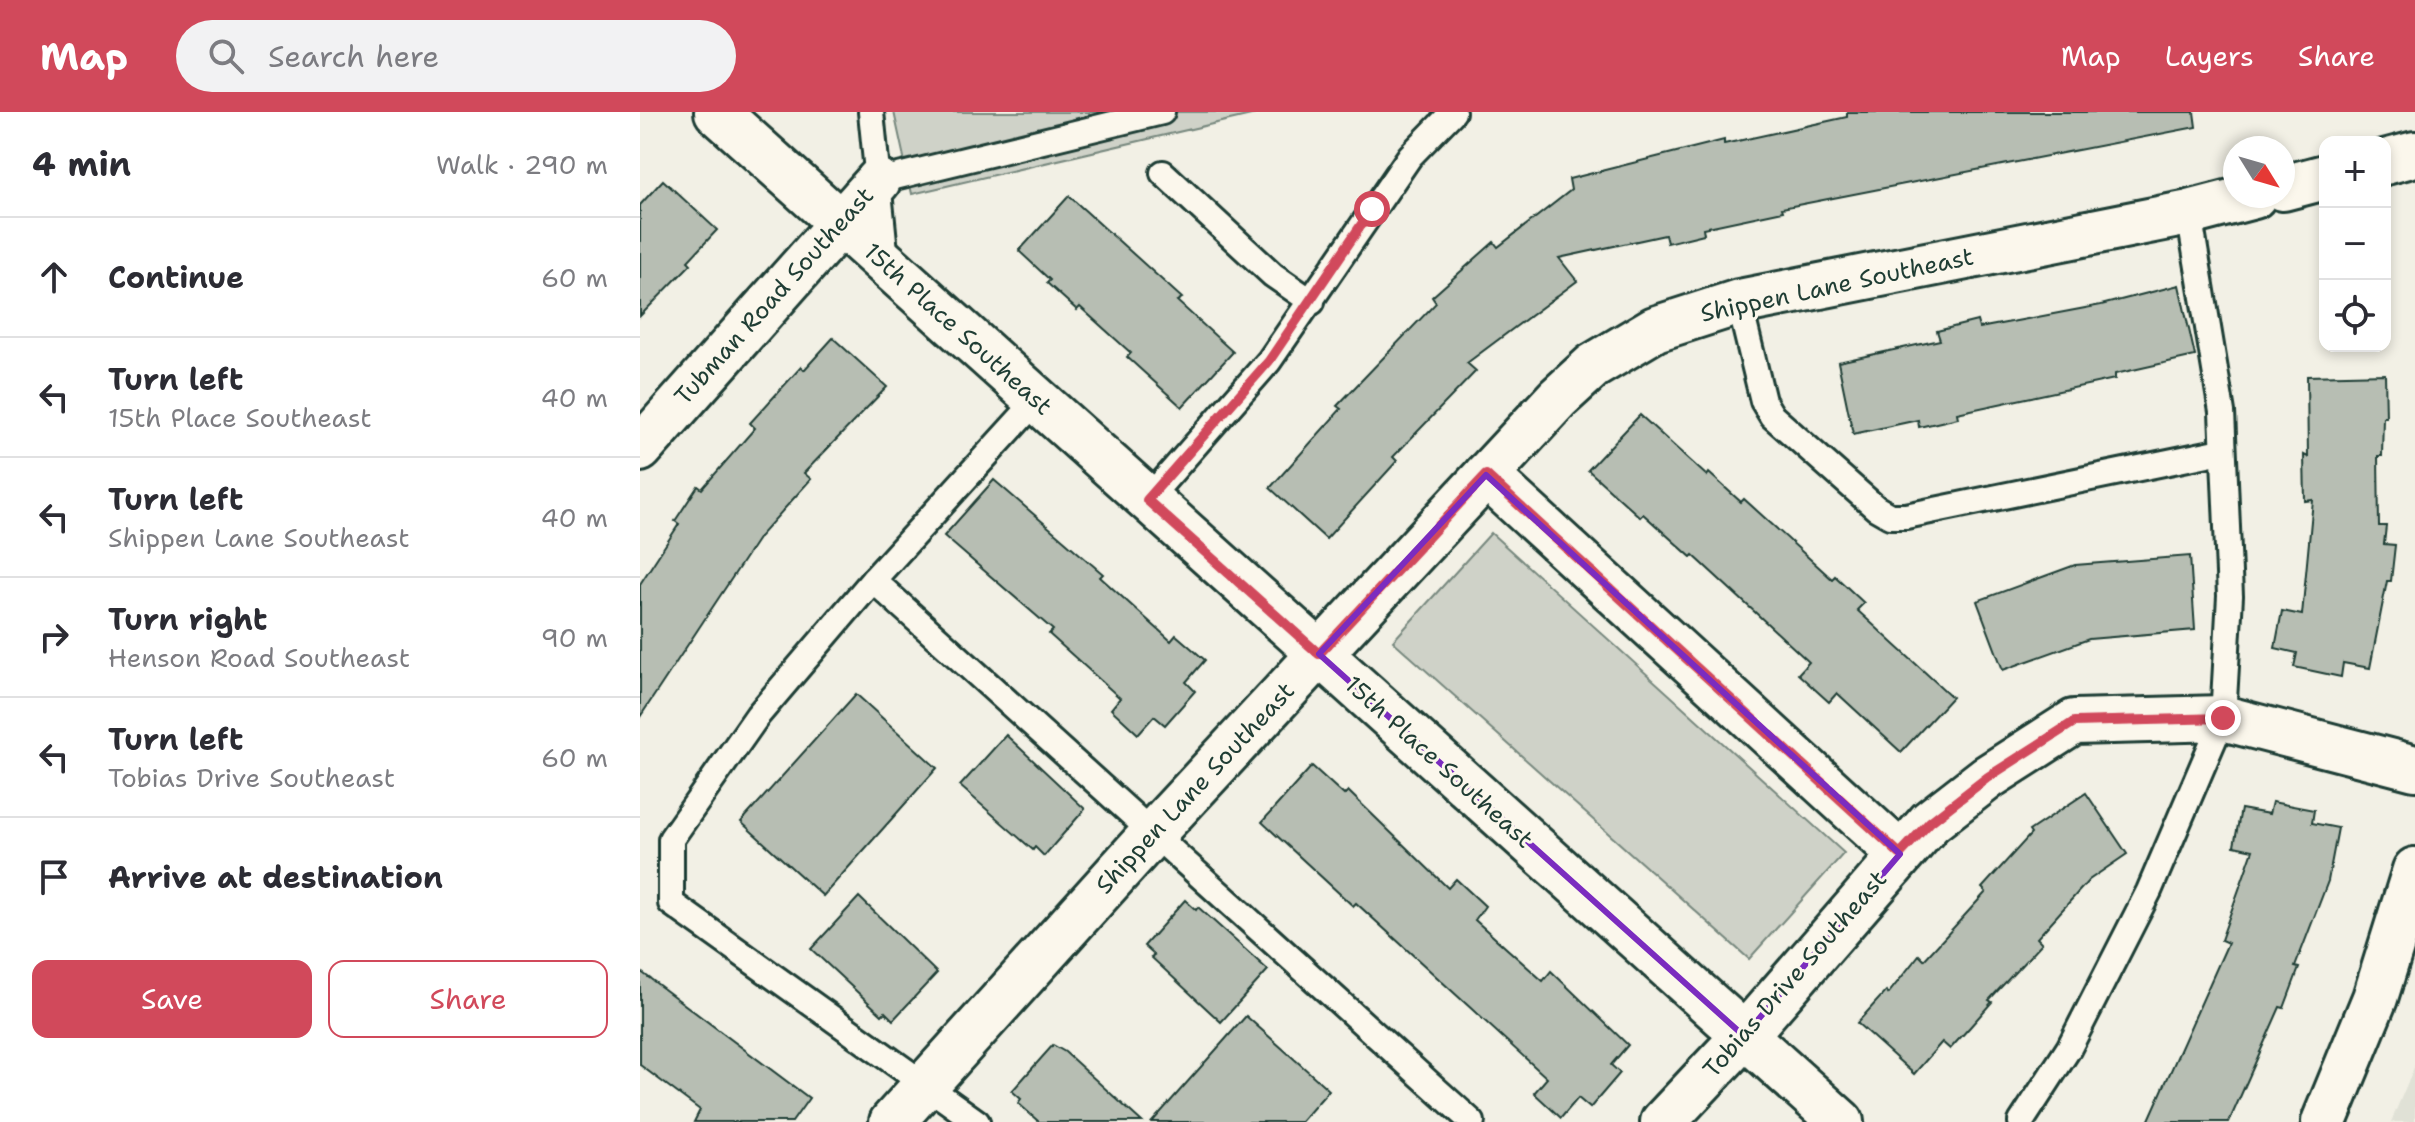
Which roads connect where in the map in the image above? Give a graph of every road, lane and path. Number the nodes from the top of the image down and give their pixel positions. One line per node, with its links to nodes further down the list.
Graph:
1 (717, 112): 13 (street, 15th Place Southeast)
2 (871, 112): 9 (lane)
3 (1162, 112): 9 (lane)
4 (1453, 112): 15 (lane)
5 (2415, 154): 6 (street)
6 (2391, 160)
7 (1163, 173): 15 (lane)
8 (2319, 179): 10 (street)
9 (878, 181): 13 (street, Tubman Road Southeast); 14 (lane)
10 (2295, 185)
11 (2223, 204): 12 (street, Shippen Lane Southeast)
12 (2189, 213): 16 (street, Shippen Lane Southeast); 19 (lane)
13 (841, 224): 14 (street, 15th Place Southeast); 18 (street, Tubman Road Southeast)
14 (886, 265): 17 (street, 15th Place Southeast)
15 (1312, 302): 21 (lane)
16 (1739, 302): 19 (lane); 20 (street, Shippen Lane Southeast)
17 (1037, 400): 21 (street, 15th Place Southeast); 22 (lane)
18 (640, 449)
19 (2222, 451): 24 (lane)
20 (1486, 475): 23 (street, Shippen Lane Southeast); 27 (street)
21 (1147, 500): 23 (street, 15th Place Southeast)
22 (873, 580): 26 (lane); 30 (lane)
23 (1319, 654): 26 (street, Shippen Lane Southeast); 29 (street, 15th Place Southeast)
24 (2223, 718): 25 (street, Tobias Drive Southeast); 27 (street, Tobias Drive Southeast); 36 (lane)
25 (2415, 768)
26 (1154, 832): 30 (street, Shippen Lane Southeast); 33 (lane)
27 (1900, 854): 29 (street, Tobias Drive Southeast)
28 (2415, 870): 37 (street)
29 (1744, 1036): 34 (street, Tobias Drive Southeast); 35 (street, 15th Place Southeast)
30 (926, 1085): 31 (street, Shippen Lane Southeast); 32 (lane)
31 (892, 1122)
32 (977, 1122)
33 (1472, 1122)
34 (1663, 1122)
35 (1841, 1122)
36 (2021, 1122)
37 (2324, 1122)

